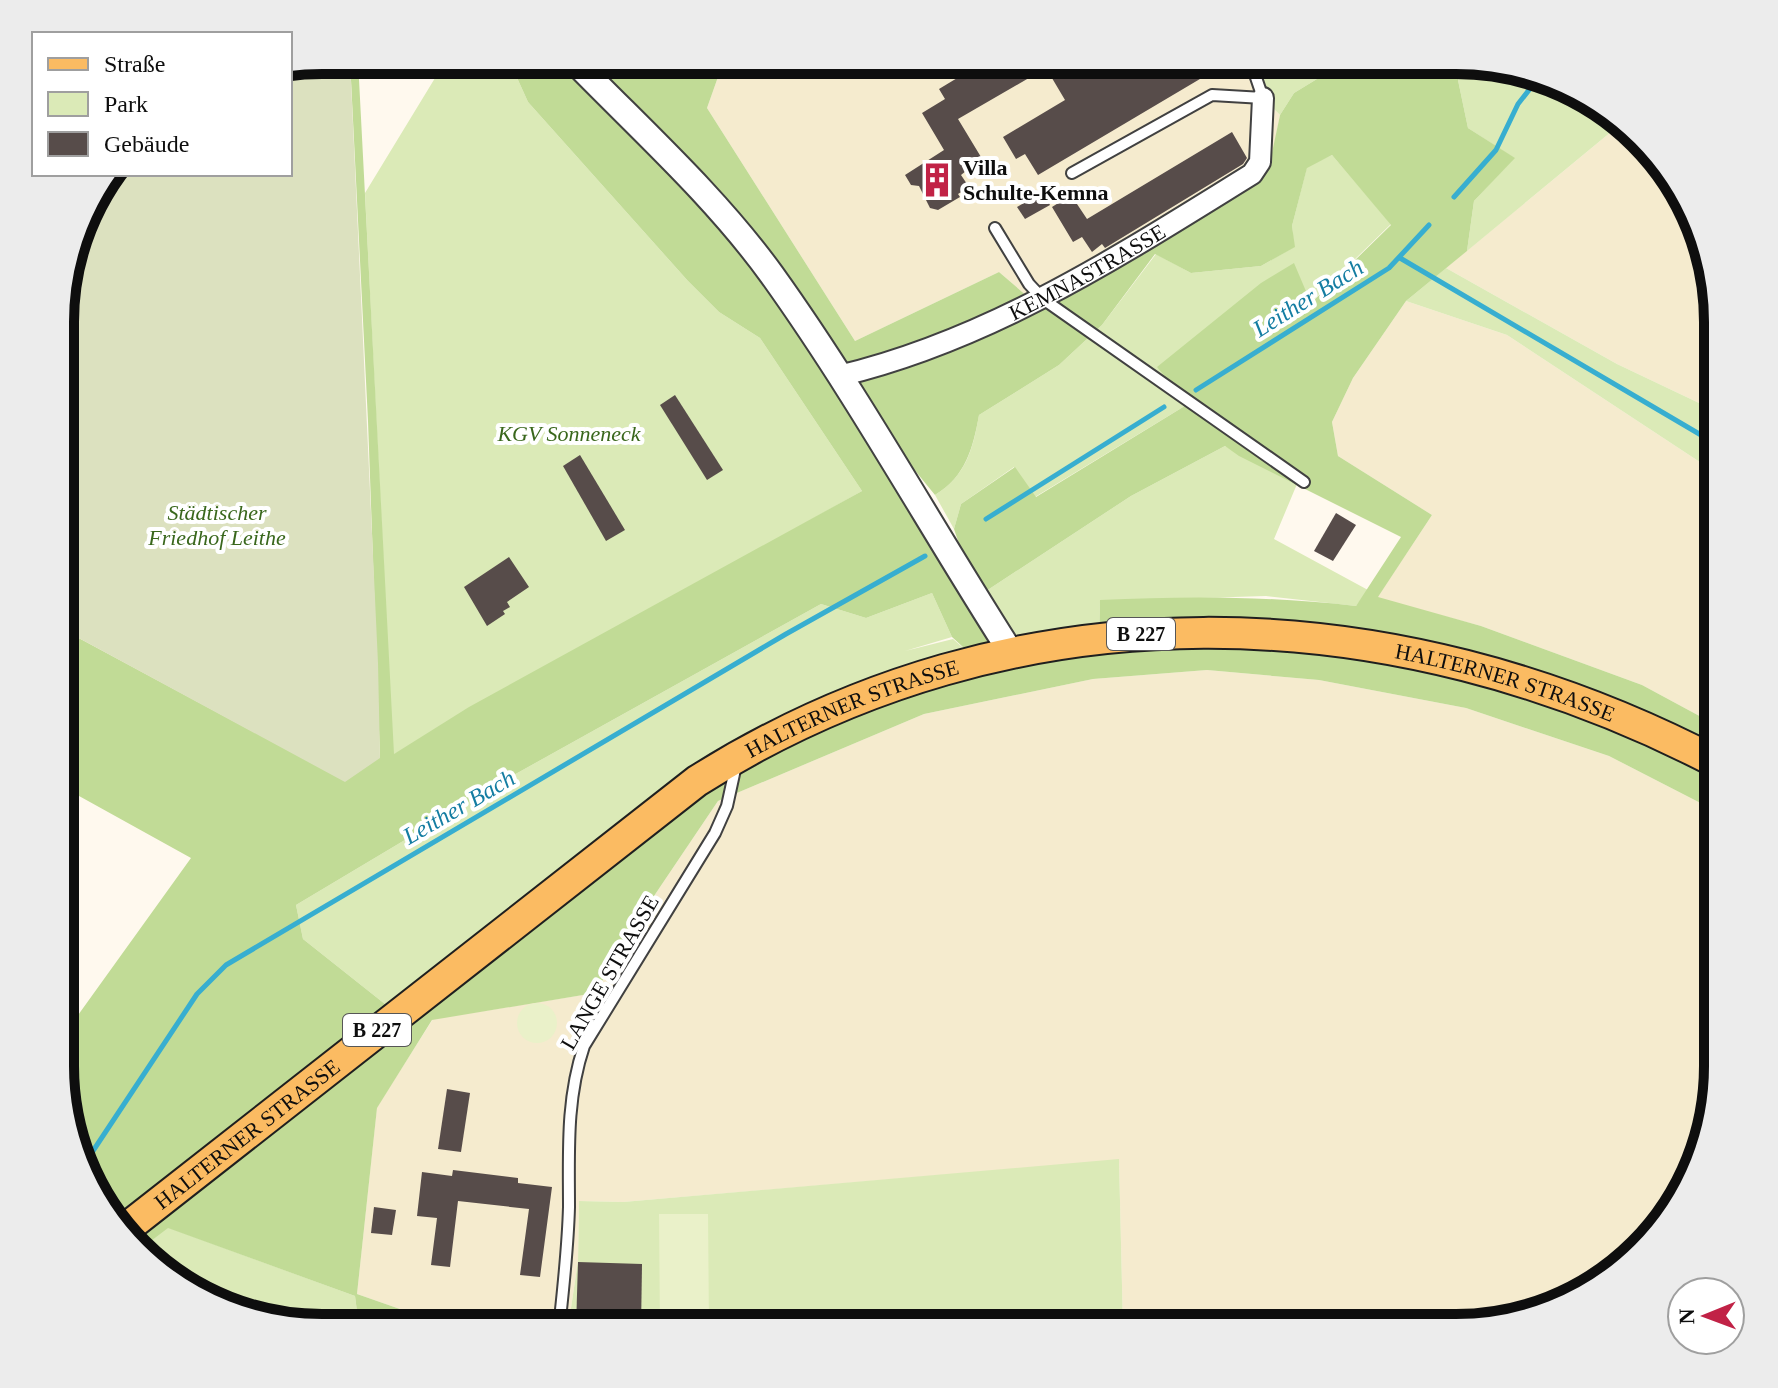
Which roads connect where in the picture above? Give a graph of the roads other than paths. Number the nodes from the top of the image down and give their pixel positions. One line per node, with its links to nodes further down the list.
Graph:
1 (587, 75): 7 (street)
2 (1255, 75): 3 (lane)
3 (1263, 98): 4 (lane); 6 (street, KEMNASTRASSE)
4 (1072, 173)
5 (995, 228): 6 (lane)
6 (1043, 299): 7 (street, KEMNASTRASSE); 8 (lane)
7 (839, 376): 9 (street)
8 (1304, 482)
9 (1010, 651): 10 (main road, HALTERNER STRASSE / B 227); 11 (main road, HALTERNER STRASSE / B 227)
10 (737, 755): 12 (main road, HALTERNER STRASSE / B 227); 13 (lane, LANGE STRASSE)
11 (1703, 756)
12 (131, 1224)
13 (561, 1313)

